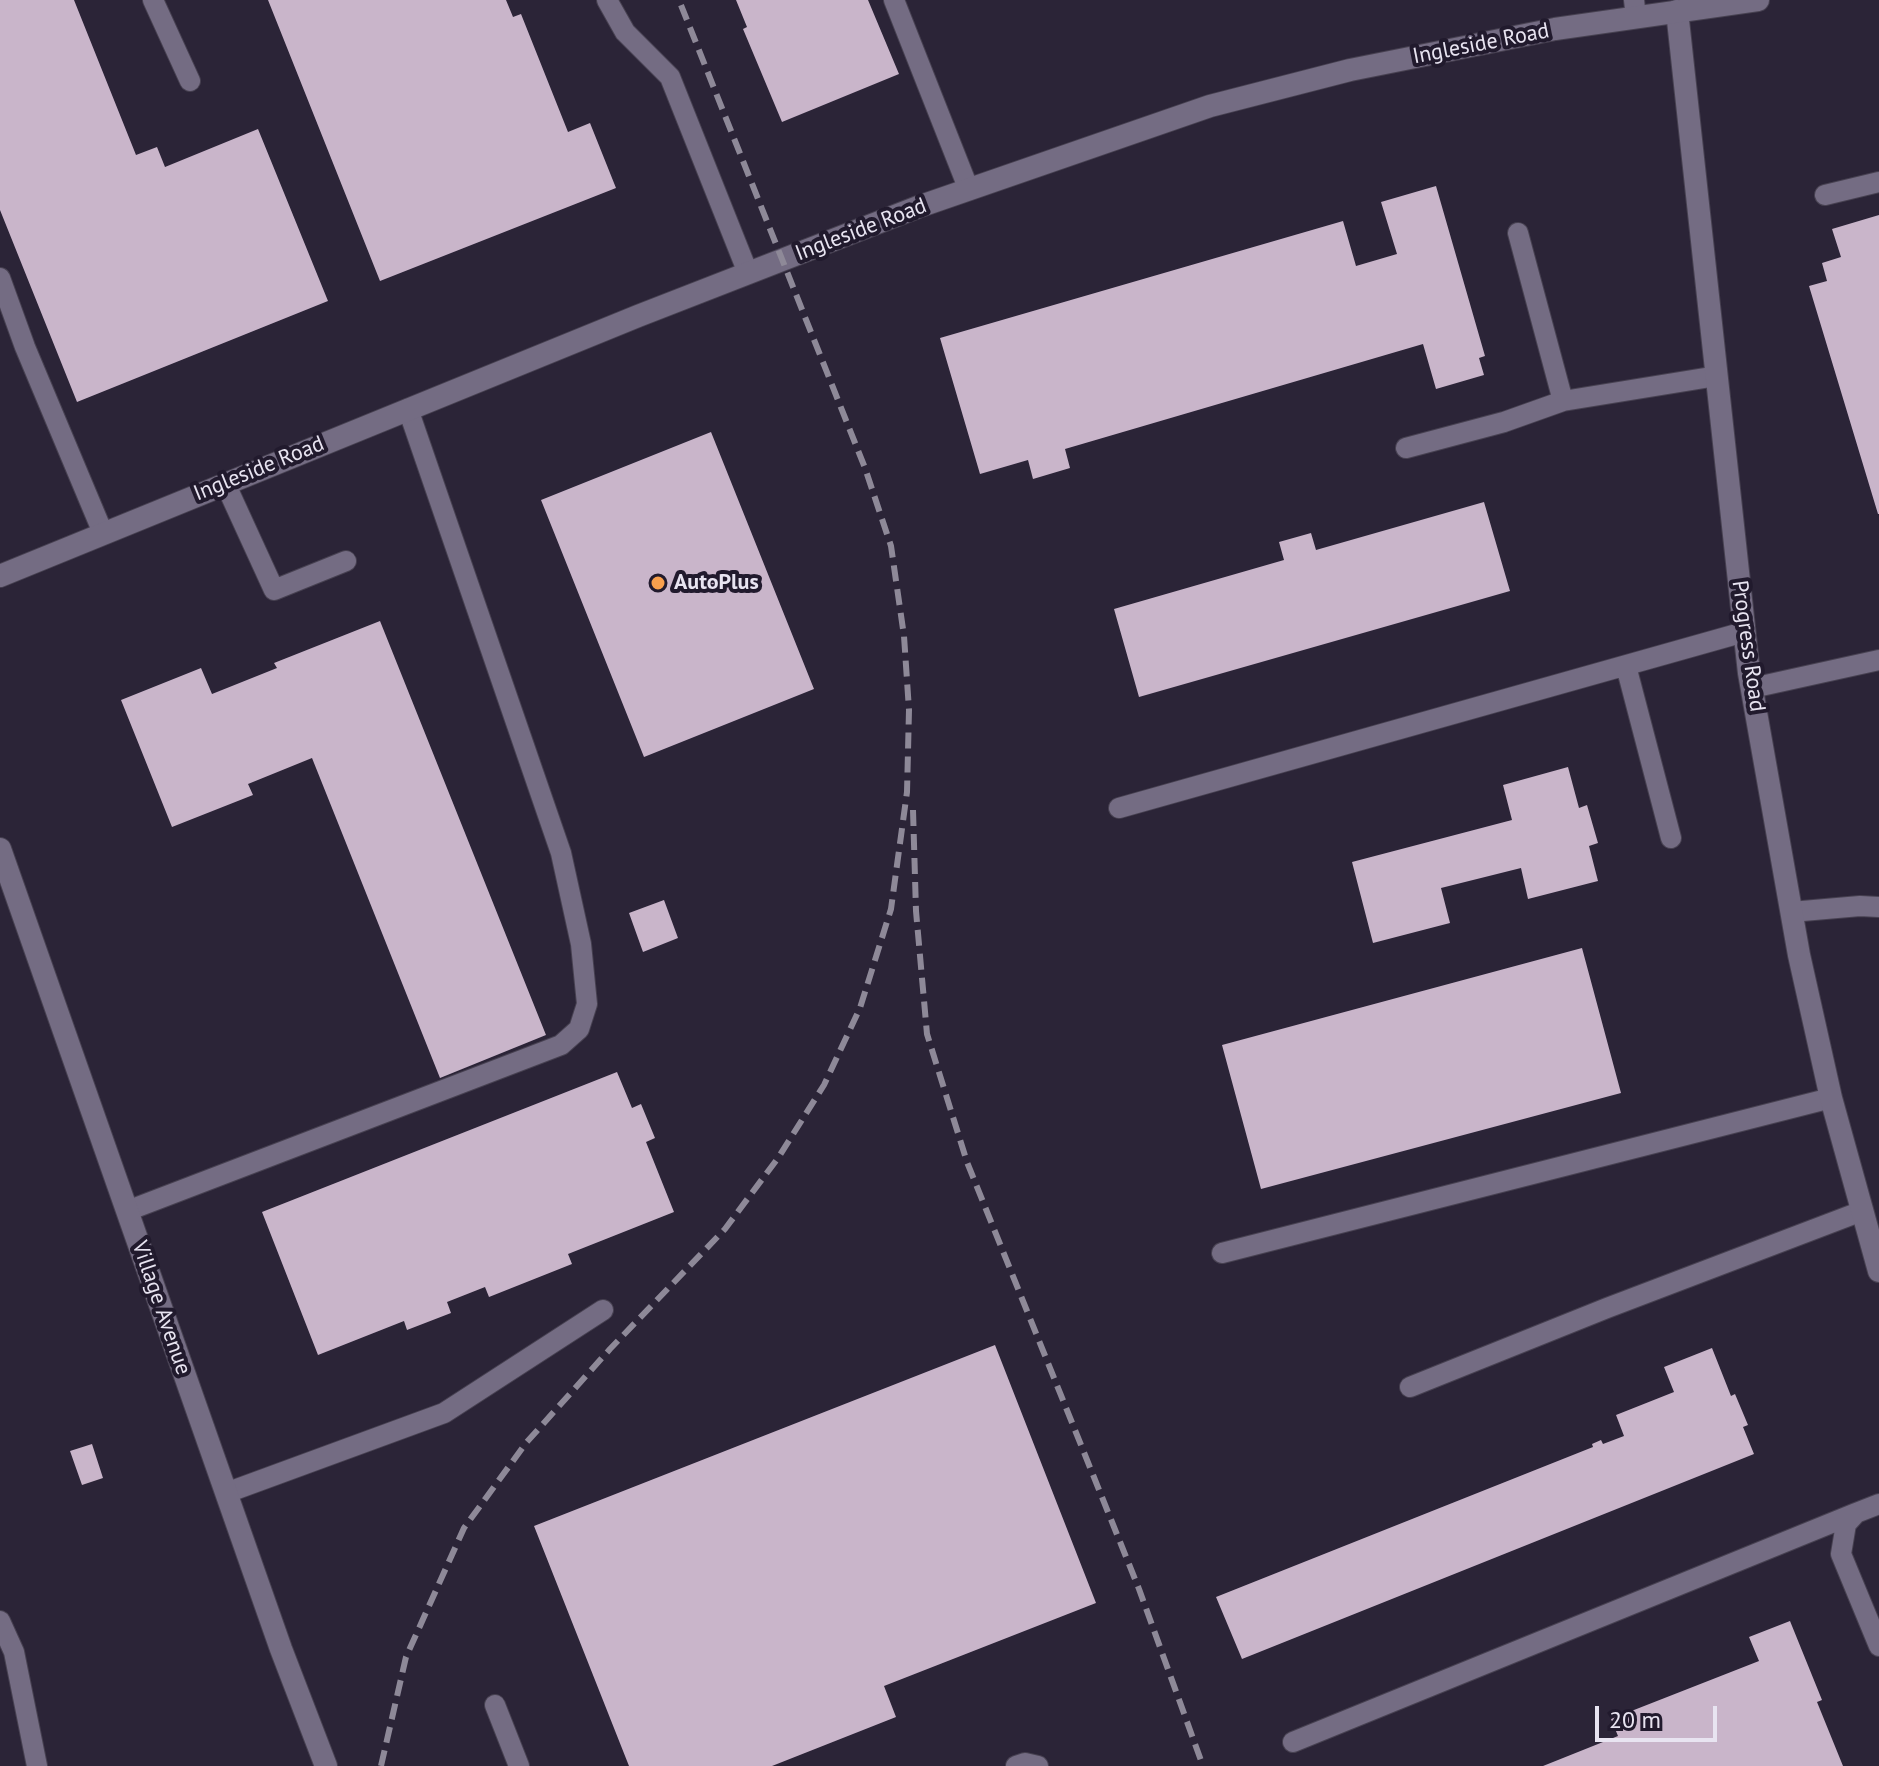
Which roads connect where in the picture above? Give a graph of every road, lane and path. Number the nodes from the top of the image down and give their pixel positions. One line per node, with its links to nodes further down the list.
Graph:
1 (153, 0): 8 (lane)
2 (607, 0): 13 (lane)
3 (894, 0): 10 (lane)
4 (1758, 0): 5 (street, Ingleside Road)
5 (1726, 2): 7 (street, Ingleside Road)
6 (1635, 8): 7 (street, Ingleside Road); 10 (street, Ingleside Road)
7 (1677, 11): 15 (street, Progress Road)
8 (190, 81)
9 (1879, 182): 11 (lane)
10 (969, 190): 13 (street, Ingleside Road)
11 (1825, 195)
12 (1518, 233): 16 (lane)
13 (748, 273): 17 (street, Ingleside Road)
14 (0, 278): 20 (lane)
15 (1717, 376): 16 (lane); 23 (street, Progress Road)
16 (1563, 401): 18 (lane)
17 (408, 409): 19 (street, Ingleside Road); 33 (lane)
18 (1406, 448)
19 (225, 483): 20 (street, Ingleside Road); 21 (lane)
20 (103, 533): 22 (street, Ingleside Road)
21 (346, 561)
22 (0, 576)
23 (1744, 632): 25 (lane); 26 (street, Progress Road)
24 (1879, 660): 26 (lane)
25 (1626, 666): 27 (lane); 28 (lane)
26 (1752, 688): 31 (street, Progress Road)
27 (1119, 808)
28 (1671, 838)
29 (0, 849): 33 (street, Village Avenue)
30 (1879, 907): 31 (lane)
31 (1791, 912): 32 (street, Progress Road)
32 (1831, 1098): 34 (street, Progress Road); 35 (lane)
33 (127, 1211): 39 (street, Village Avenue)
34 (1862, 1211): 36 (street, Progress Road); 38 (lane)
35 (1222, 1253)
36 (1877, 1260)
37 (603, 1310): 39 (lane)
38 (1410, 1387)
39 (226, 1493): 47 (street, Village Avenue)
40 (1879, 1504): 41 (lane)
41 (1856, 1513): 43 (lane); 45 (lane)
42 (0, 1621): 46 (lane)
43 (1879, 1646)
44 (495, 1705): 48 (lane)
45 (1293, 1742)
46 (37, 1766)
47 (326, 1766)
48 (519, 1766)
49 (1016, 1766): 50 (lane)
50 (1038, 1766)

